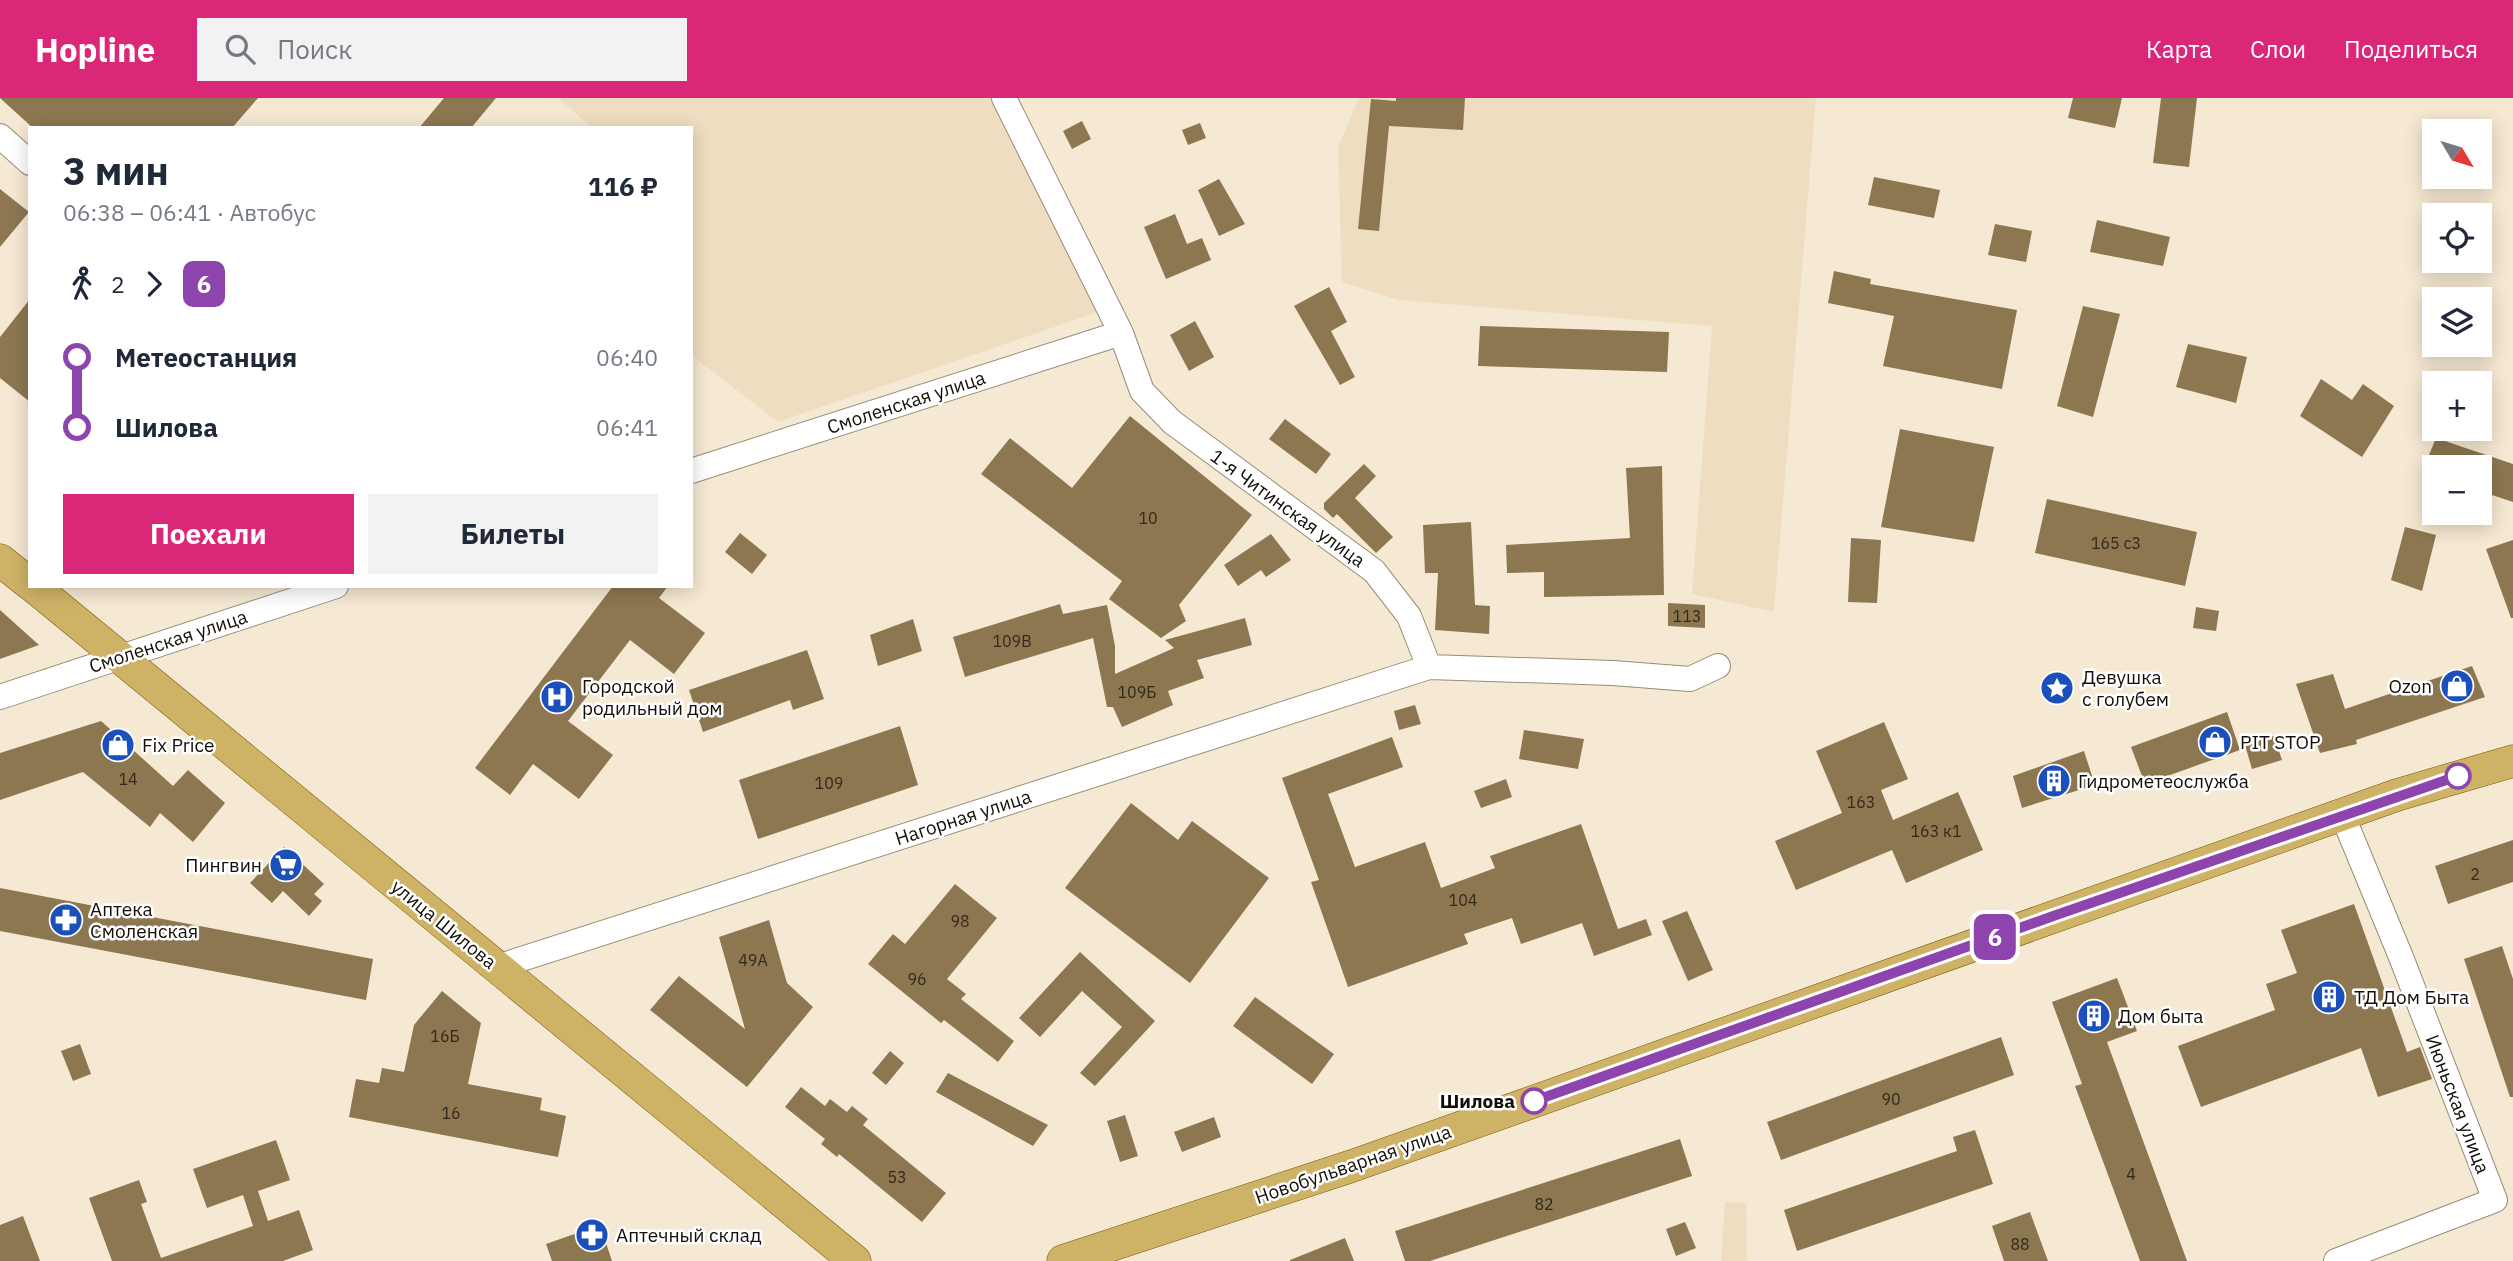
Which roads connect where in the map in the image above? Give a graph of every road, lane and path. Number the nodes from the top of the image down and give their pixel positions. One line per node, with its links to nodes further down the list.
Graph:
1 (1004, 98): 4 (street, 1-я Читинская улица)
2 (0, 136): 3 (street)
3 (28, 161)
4 (1121, 333): 5 (street, Смоленская улица); 11 (street, 1-я Читинская улица)
5 (693, 470)
6 (0, 560): 7 (main road, улица Шилова)
7 (28, 583)
8 (35, 588): 10 (main road, улица Шилова)
9 (330, 588): 10 (street, Смоленская улица)
10 (120, 658): 13 (street, Смоленская улица); 16 (main road, улица Шилова)
11 (1429, 667): 12 (street); 16 (street, Нагорная улица)
12 (1718, 667)
13 (0, 697)
14 (2513, 761): 15 (main road, Новобульварная улица)
15 (2342, 814): 18 (main road, Новобульварная улица); 19 (street, Июньская улица)
16 (497, 967): 17 (main road, улица Шилова)
17 (855, 1261)
18 (1063, 1261)
19 (2336, 1261)

